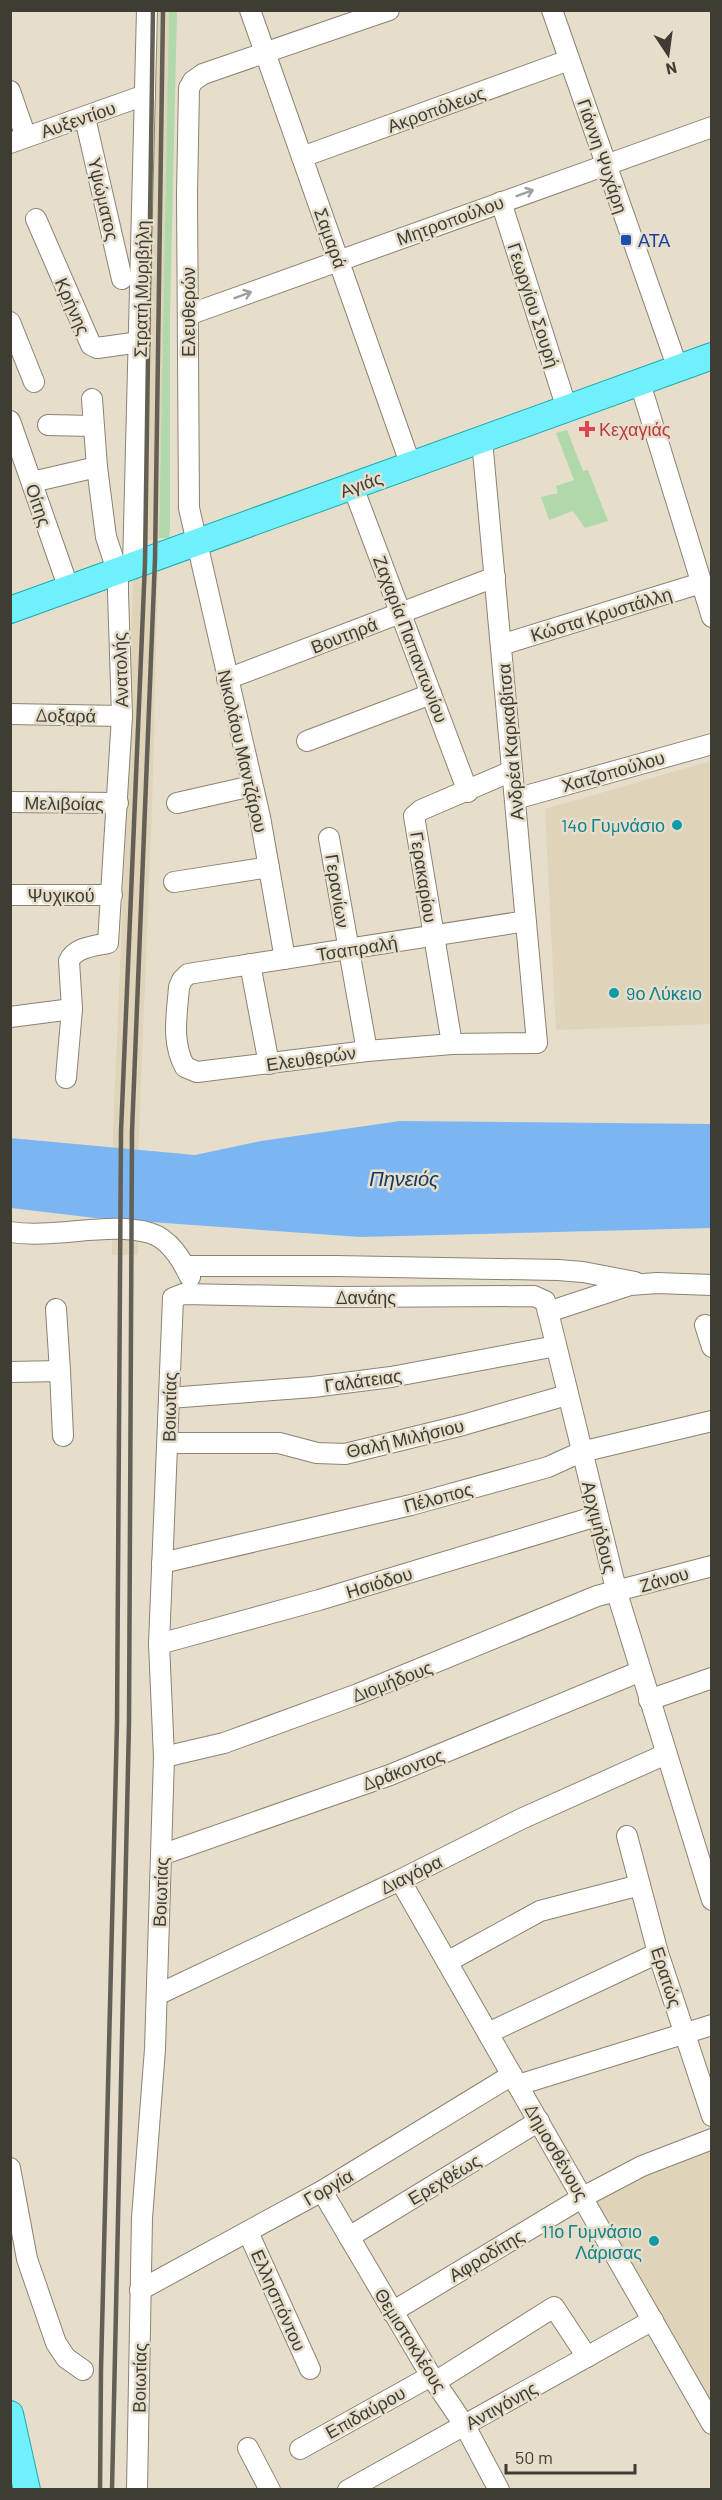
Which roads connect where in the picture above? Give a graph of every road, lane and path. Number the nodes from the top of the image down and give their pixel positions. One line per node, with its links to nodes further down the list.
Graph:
1 (147, 10): 8 (street, Στρατή Μυριβήλη)
2 (250, 10): 5 (street, Σαμαρά)
3 (388, 10): 5 (street)
4 (552, 10): 6 (street, Γιάννη Ψυχάρη)
5 (265, 54): 12 (street, Σαμαρά); 18 (street, Ελευθερών)
6 (569, 60): 12 (street, Ακροπόλεως); 13 (street, Γιάννη Ψυχάρη)
7 (10, 92): 11 (street)
8 (145, 96): 9 (street, Αυξεντίου); 20 (street, Στρατή Μυριβήλη)
9 (85, 118): 11 (street, Αυξεντίου); 17 (street, Υψώματος)
10 (711, 127): 13 (street, Μητροπούλου)
11 (18, 140)
12 (302, 157): 16 (street, Σαμαρά)
13 (606, 164): 14 (street, Μητροπούλου, one-way to 13); 22 (street, Γιάννη Ψυχάρη)
14 (501, 202): 16 (street, Μητροπούλου); 26 (street, Γεωργίου Σουρή)
15 (36, 219): 20 (street, Κρήνης)
16 (339, 259): 18 (street, Μητροπούλου, one-way to 16); 31 (street, Σαμαρά)
17 (122, 279)
18 (188, 315): 35 (street, Ελευθερών)
19 (10, 322): 23 (street)
20 (140, 342): 36 (street, Στρατή Μυριβήλη)
21 (711, 356): 22 (main road, Αγιάς)
22 (678, 369): 24 (main road, Αγιάς)
23 (34, 382)
24 (640, 383): 26 (main road, Αγιάς); 38 (street)
25 (92, 399): 29 (street, Ανατολής)
26 (567, 409): 30 (main road, Αγιάς)
27 (10, 421): 33 (street, Οίτης)
28 (48, 425): 29 (street)
29 (93, 426): 32 (street, Ανατολής)
30 (482, 440): 31 (main road, Αγιάς); 37 (street, Ανδρέα Καρκαβίτσα)
31 (411, 466): 34 (main road, Αγιάς)
32 (97, 467): 33 (street); 36 (street, Ανατολής)
33 (32, 482): 39 (street, Οίτης)
34 (353, 487): 35 (main road, Αγιάς); 41 (street, Ζαχαρία Παπαντωνίου)
35 (196, 544): 36 (main road, Αγιάς); 44 (street, Νικολάου Μαντζάρου)
36 (125, 570): 39 (main road, Αγιάς); 47 (street, Ανατολής)
37 (495, 577): 41 (street, Βουτηρά); 43 (street, Ανδρέα Καρκαβίτσα)
38 (701, 583): 42 (street); 43 (street, Κώστα Κρυστάλλη)
39 (69, 589): 40 (main road, Αγιάς)
40 (10, 610)
41 (401, 614): 44 (street, Βουτηρά); 45 (street, Ζαχαρία Παπαντωνίου)
42 (711, 617)
43 (501, 645): 50 (street, Ανδρέα Καρκαβίτσα)
44 (226, 680): 51 (street, Νικολάου Μαντζάρου)
45 (431, 694): 48 (street); 52 (street, Ζαχαρία Παπαντωνίου)
46 (10, 714): 47 (street, Δοξαρά)
47 (122, 716): 55 (street, Ανατολής)
48 (307, 741)
49 (711, 744): 53 (street, Χατζοπούλου)
50 (512, 771): 52 (street, Γερακαρίου); 53 (street, Ανδρέα Καρκαβίτσα)
51 (252, 786): 56 (street); 58 (street, Νικολάου Μαντζάρου)
52 (468, 792): 63 (street, Γερακαρίου)
53 (515, 799): 62 (street, Ανδρέα Καρκαβίτσα)
54 (10, 802): 55 (street, Μελιβοίας)
55 (118, 803): 61 (street, Ανατολής)
56 (177, 803)
57 (329, 837): 64 (street, Γερανίων)
58 (269, 867): 59 (street); 65 (street, Νικολάου Μαντζάρου)
59 (174, 882)
60 (10, 895): 61 (street, Ψυχικού)
61 (112, 895): 68 (street, Ανατολής)
62 (526, 921): 63 (street, Τσαπραλή); 70 (street, Ανδρέα Καρκαβίτσα)
63 (433, 936): 64 (street, Τσαπραλή); 71 (street, Γερακαρίου)
64 (348, 949): 65 (street, Τσαπραλή); 72 (street, Γερανίων)
65 (285, 959): 66 (street, Τσαπραλή)
66 (250, 964): 67 (street, Τσαπραλή); 73 (street)
67 (188, 974): 73 (street, Ελευθερών)
68 (72, 1009): 69 (street); 74 (street)
69 (10, 1017)
70 (537, 1043): 71 (street, Ελευθερών)
71 (452, 1044): 72 (street, Ελευθερών)
72 (366, 1051): 73 (street, Ελευθερών)
73 (269, 1064)
74 (66, 1078)
75 (10, 1232): 76 (street)
76 (185, 1266): 77 (street); 79 (street)
77 (641, 1284): 78 (street); 82 (street)
78 (711, 1285)
79 (198, 1295): 80 (street, Δανάης); 82 (street, Δανάης)
80 (175, 1296): 89 (street, Βοιωτίας)
81 (56, 1309): 86 (street)
82 (548, 1312): 84 (street, Αρχιμήδους)
83 (705, 1325): 85 (street)
84 (556, 1346): 88 (street, Αρχιμήδους); 89 (street, Γαλάτειας)
85 (711, 1347)
86 (60, 1371): 87 (street); 91 (street)
87 (10, 1372)
88 (567, 1395): 92 (street, Θαλή Μιλήσιου); 93 (street, Αρχιμήδους)
89 (169, 1398): 92 (street, Βοιωτίας)
90 (711, 1421): 93 (street, Πέλοπος)
91 (63, 1436)
92 (168, 1443): 95 (street, Βοιωτίας)
93 (581, 1452): 94 (street, Αρχιμήδους); 95 (street, Πέλοπος)
94 (597, 1516): 97 (street, Αρχιμήδους); 98 (street, Ησιόδου)
95 (162, 1563): 98 (street, Βοιωτίας)
96 (711, 1566): 97 (street, Ζάνου)
97 (617, 1593): 99 (street, Αρχιμήδους); 103 (street, Διομήδους)
98 (159, 1644): 103 (street, Βοιωτίας)
99 (641, 1671): 101 (street, Αρχιμήδους); 105 (street, Δράκοντος)
100 (711, 1678): 101 (street)
101 (650, 1700): 102 (street, Αρχιμήδους)
102 (666, 1754): 106 (street, Διαγόρα); 108 (street, Αρχιμήδους)
103 (164, 1757): 105 (street, Βοιωτίας)
104 (627, 1836): 107 (street, Ερατώς)
105 (161, 1855): 111 (street, Βοιωτίας)
106 (400, 1880): 110 (street, Δημοσθένους); 111 (street, Διαγόρα)
107 (640, 1885): 109 (street, Ερατώς); 110 (street)
108 (711, 1900)
109 (658, 1953): 113 (street); 114 (street, Ερατώς)
110 (447, 1962): 113 (street, Δημοσθένους)
111 (157, 1995): 124 (street, Βοιωτίας)
112 (711, 2025): 114 (street, Γοργία)
113 (488, 2033): 115 (street, Δημοσθένους)
114 (685, 2033): 115 (street, Γοργία); 116 (street, Ερατώς)
115 (515, 2080): 117 (street, Δημοσθένους); 120 (street, Γοργία)
116 (711, 2116)
117 (539, 2121): 121 (street, Δημοσθένους); 123 (street, Ερεχθέως)
118 (711, 2139): 121 (street, Αφροδίτης)
119 (10, 2168): 129 (street)
120 (322, 2191): 122 (street, Γοργία); 123 (street, Θεμιστοκλέους)
121 (583, 2197): 125 (street, Αφροδίτης); 126 (street, Δημοσθένους)
122 (248, 2232): 124 (street, Γοργία); 128 (street, Ελλησπόντου)
123 (349, 2237): 125 (street, Θεμιστοκλέους)
124 (140, 2290): 137 (street, Βοιωτίας)
125 (392, 2312): 130 (street, Θεμιστοκλέους)
126 (653, 2320): 127 (street, Αντιγόνης); 132 (street, Δημοσθένους)
127 (587, 2357): 130 (street, Επιδαύρου); 133 (street, Αντιγόνης)
128 (310, 2369)
129 (83, 2370)
130 (433, 2379): 133 (street, Θεμιστοκλέους); 135 (street, Επιδαύρου)
131 (10, 2414): 136 (main road)
132 (711, 2424)
133 (465, 2426): 139 (street, Αντιγόνης); 140 (street, Θεμιστοκλέους)
134 (248, 2448): 138 (street)
135 (300, 2449)
136 (27, 2490)
137 (138, 2490)
138 (270, 2490)
139 (348, 2490)
140 (499, 2490)

